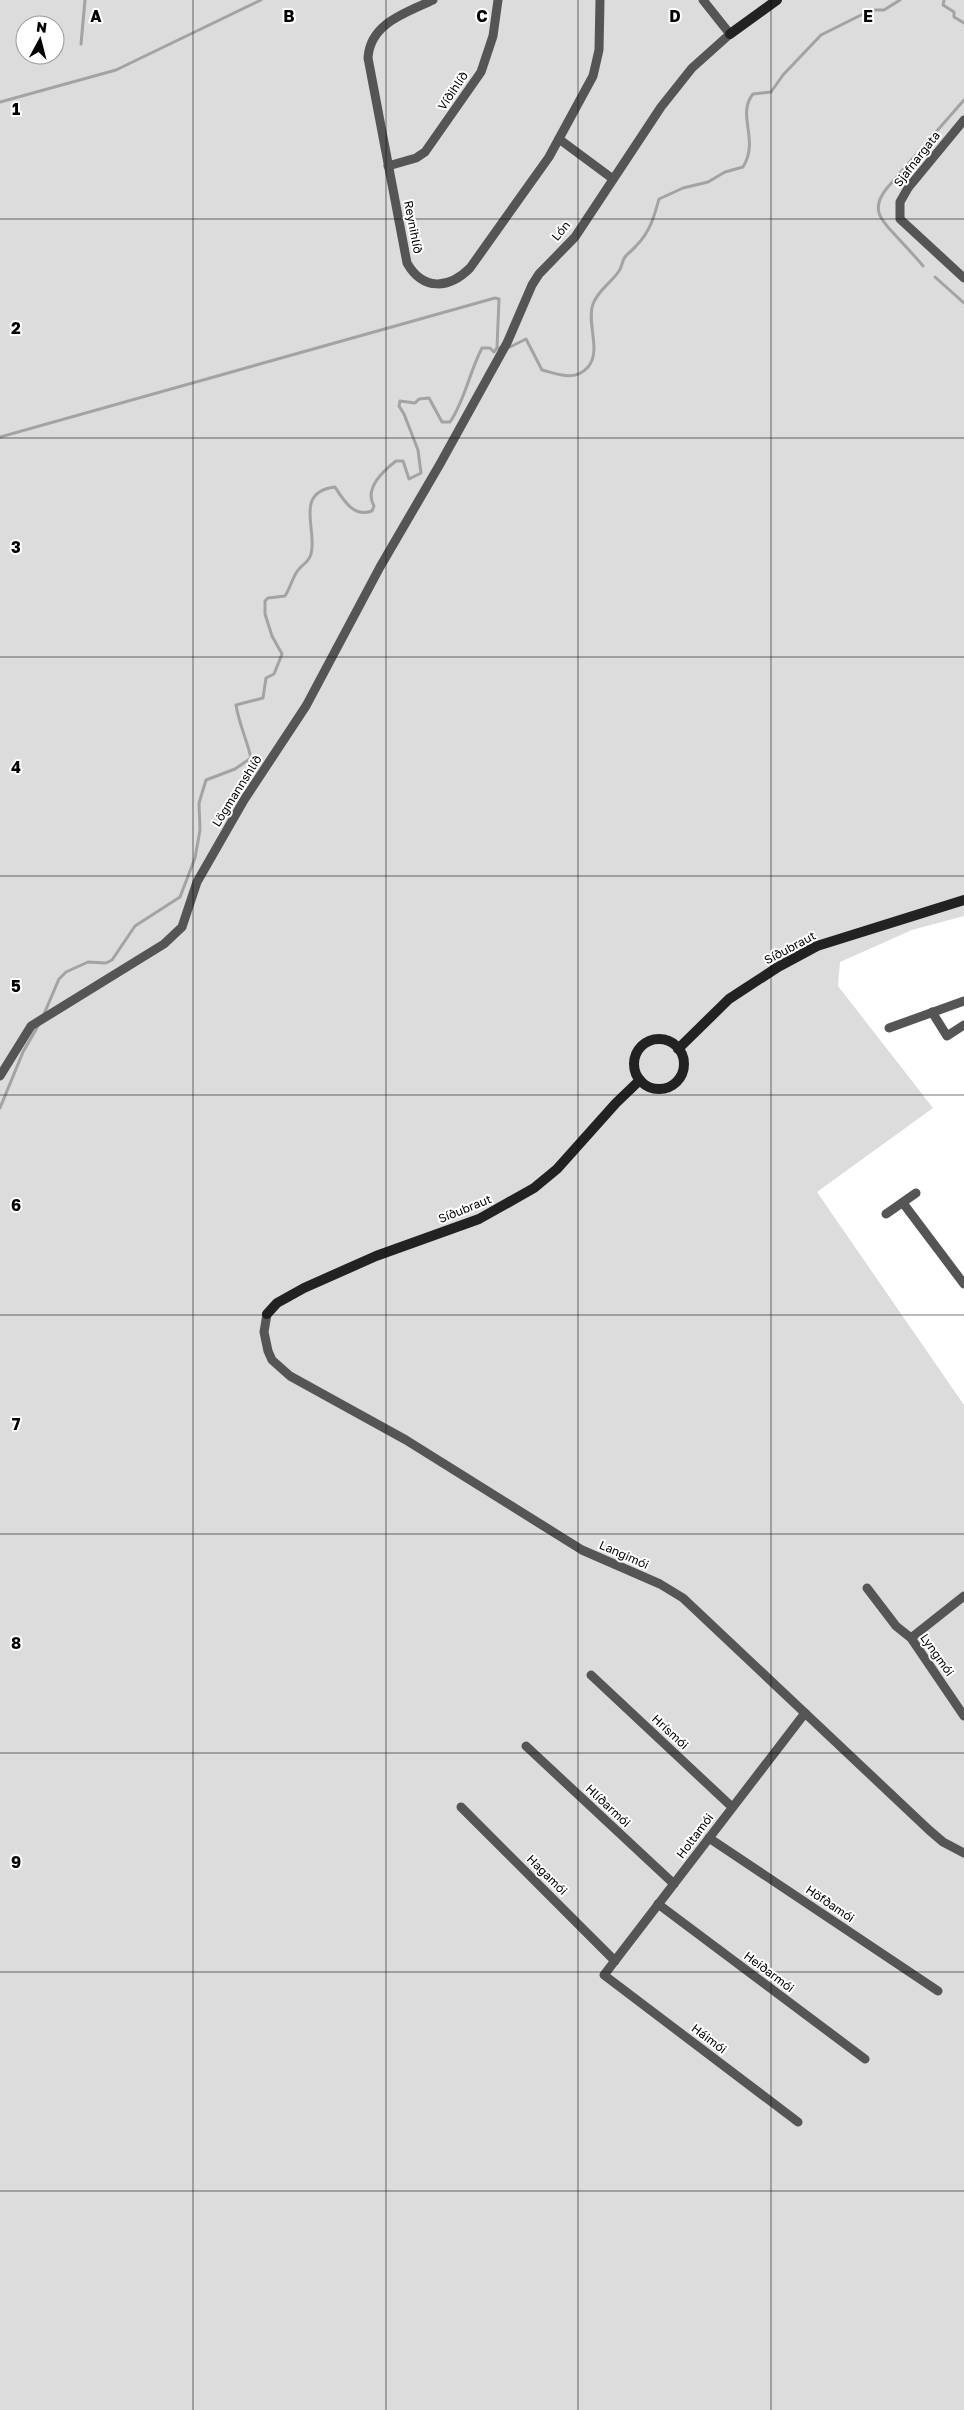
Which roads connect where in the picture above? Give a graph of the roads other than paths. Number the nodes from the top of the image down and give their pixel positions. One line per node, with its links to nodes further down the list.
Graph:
1 (433, 0): 9 (street, Reynihlíð)
2 (498, 0): 9 (street, Víðihlíð)
3 (600, 0): 8 (street, Reynihlíð)
4 (702, 0): 6 (street)
5 (772, 2): 6 (street)
6 (730, 34): 10 (street, Lón)
7 (964, 120): 11 (street, Sjafnargata)
8 (559, 139): 9 (street, Reynihlíð); 10 (street)
9 (388, 166)
10 (613, 179): 12 (street, Lón)
11 (964, 278)
12 (440, 464): 19 (street, Lögmannshlíð)
13 (964, 900): 18 (street, Síðubraut)
14 (964, 1001): 15 (street)
15 (932, 1012): 16 (street); 17 (street)
16 (964, 1025)
17 (889, 1028)
18 (678, 1049): 20 (street); 20 (street)
19 (0, 1076)
20 (640, 1080): 25 (street, Síðubraut)
21 (916, 1193): 22 (street)
22 (903, 1203): 23 (street); 24 (street)
23 (886, 1214)
24 (964, 1284)
25 (267, 1314): 30 (street, Langimói)
26 (867, 1588): 28 (street, Lyngmói)
27 (964, 1596): 28 (street)
28 (911, 1638): 31 (street, Lyngmói)
29 (591, 1675): 34 (street, Hrísmói)
30 (805, 1713): 34 (street, Holtamói); 36 (street, Langimói)
31 (964, 1716)
32 (526, 1746): 37 (street, Hlíðarmói)
33 (461, 1807): 39 (street, Hagamói)
34 (732, 1807): 35 (street, Holtamói)
35 (709, 1838): 37 (street, Holtamói); 41 (street, Höfðamói)
36 (964, 1852)
37 (674, 1884): 38 (street, Holtamói)
38 (658, 1904): 39 (street, Holtamói); 42 (street, Heiðarmói)
39 (615, 1961): 40 (street, Holtamói)
40 (604, 1975): 43 (street, Háimói)
41 (938, 1991)
42 (865, 2059)
43 (798, 2122)

